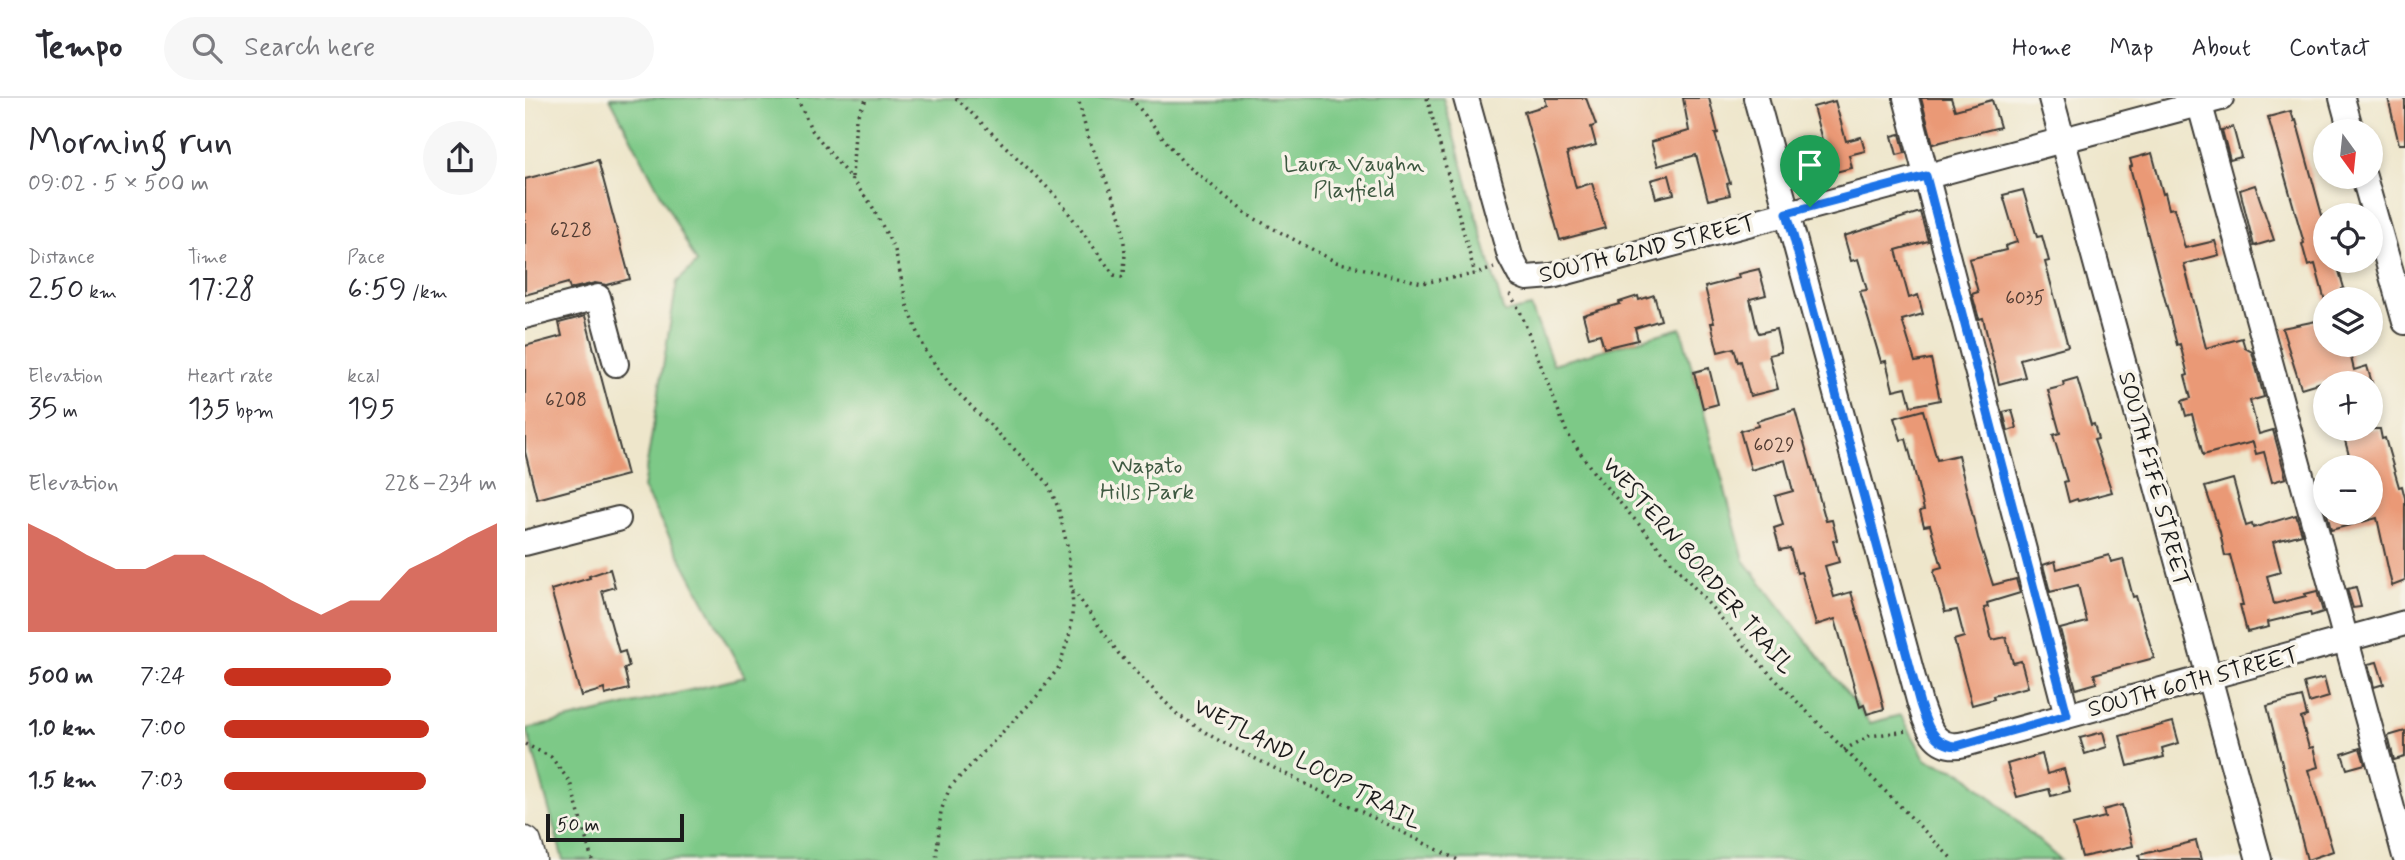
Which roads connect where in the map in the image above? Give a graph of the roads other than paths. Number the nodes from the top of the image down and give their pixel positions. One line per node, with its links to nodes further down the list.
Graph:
1 (1467, 98): 11 (street, SOUTH 62ND STREET)
2 (1756, 98): 11 (street)
3 (1906, 98): 9 (street)
4 (2051, 98): 8 (street, SOUTH FIFE STREET)
5 (2342, 98): 7 (street)
6 (2206, 100): 8 (street, SOUTH 62ND STREET); 18 (street)
7 (2348, 119)
8 (2063, 139): 9 (street, SOUTH 62ND STREET); 19 (street, SOUTH FIFE STREET)
9 (1926, 176): 11 (street, SOUTH 62ND STREET); 20 (street)
10 (2367, 189): 13 (street)
11 (1787, 213): 20 (street, SOUTH 60TH STREET)
12 (525, 316): 14 (street)
13 (2405, 322)
14 (616, 363)
15 (618, 519): 16 (street)
16 (525, 543)
17 (2405, 623): 18 (street, SOUTH 60TH STREET)
18 (2346, 639): 19 (street, SOUTH 60TH STREET); 22 (street)
19 (2209, 676): 20 (street, SOUTH 60TH STREET); 24 (street, SOUTH FIFE STREET)
20 (2067, 715)
21 (525, 843): 23 (main road)
22 (2405, 856)
23 (530, 860)
24 (2259, 860)

